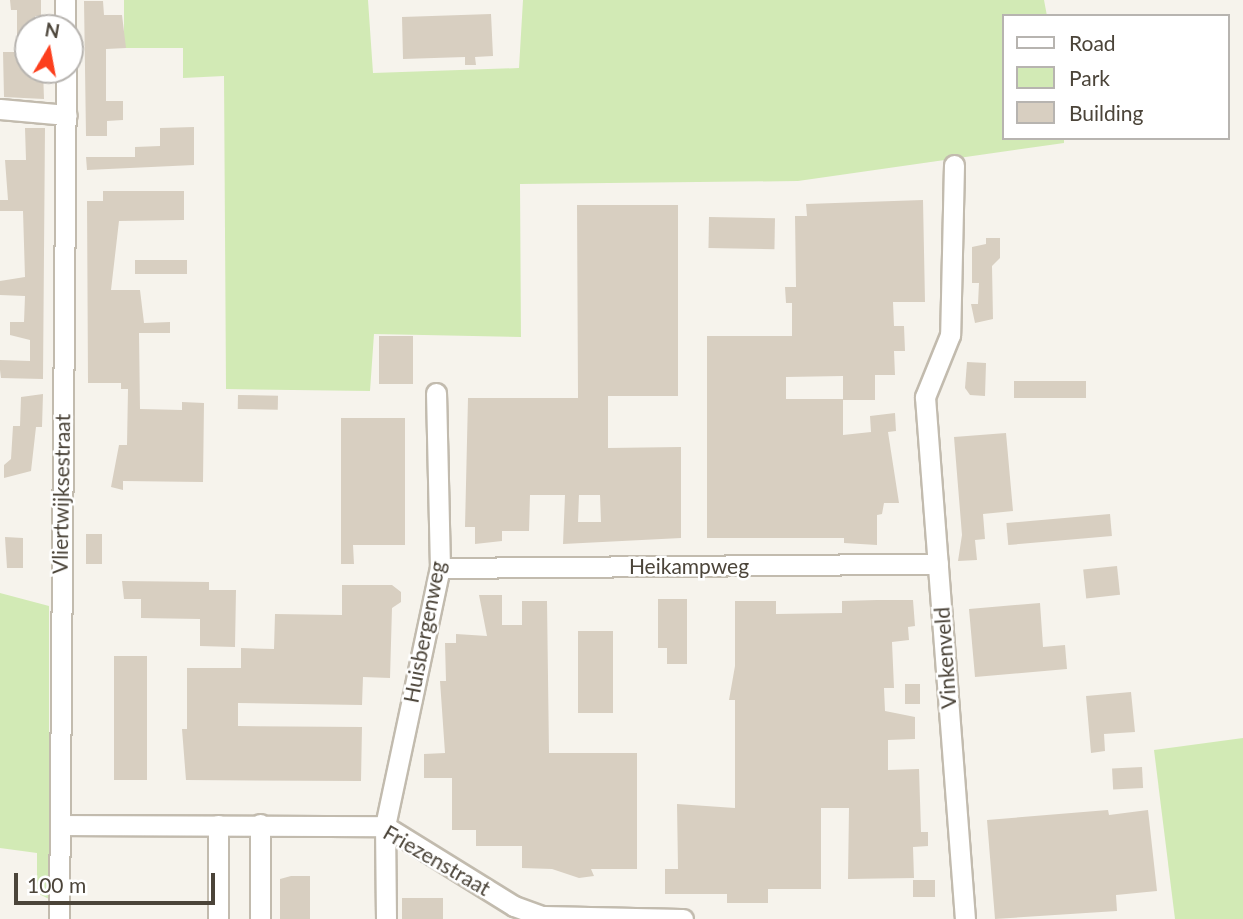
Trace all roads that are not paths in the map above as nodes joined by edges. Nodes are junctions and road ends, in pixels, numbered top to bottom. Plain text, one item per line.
1 (66, 84) edge
2 (0, 109) edge
3 (67, 115) junction
4 (954, 165) dead end
5 (436, 393) dead end
6 (938, 564) junction
7 (440, 568) junction
8 (260, 824) junction
9 (60, 825) junction
10 (218, 825) junction
11 (385, 825) junction
12 (563, 918) edge
13 (59, 919) edge
14 (218, 919) edge
15 (260, 919) edge
16 (386, 919) edge
17 (683, 919) edge
18 (965, 919) edge

1 - 3 street, Vliertwijksestraat
2 - 3 street
3 - 9 street, Vliertwijksestraat
4 - 6 street, Vinkenveld
5 - 7 street, Huisbergenweg
6 - 7 street, Heikampweg
6 - 18 street, Vinkenveld
7 - 11 street, Huisbergenweg
8 - 10 street, Friezenstraat
8 - 11 street, Friezenstraat
8 - 15 street
9 - 10 street, Friezenstraat
9 - 13 street, Vliertwijksestraat
10 - 14 street
11 - 12 street, Friezenstraat
11 - 16 street, Huisbergenweg
12 - 17 street, Friezenstraat

